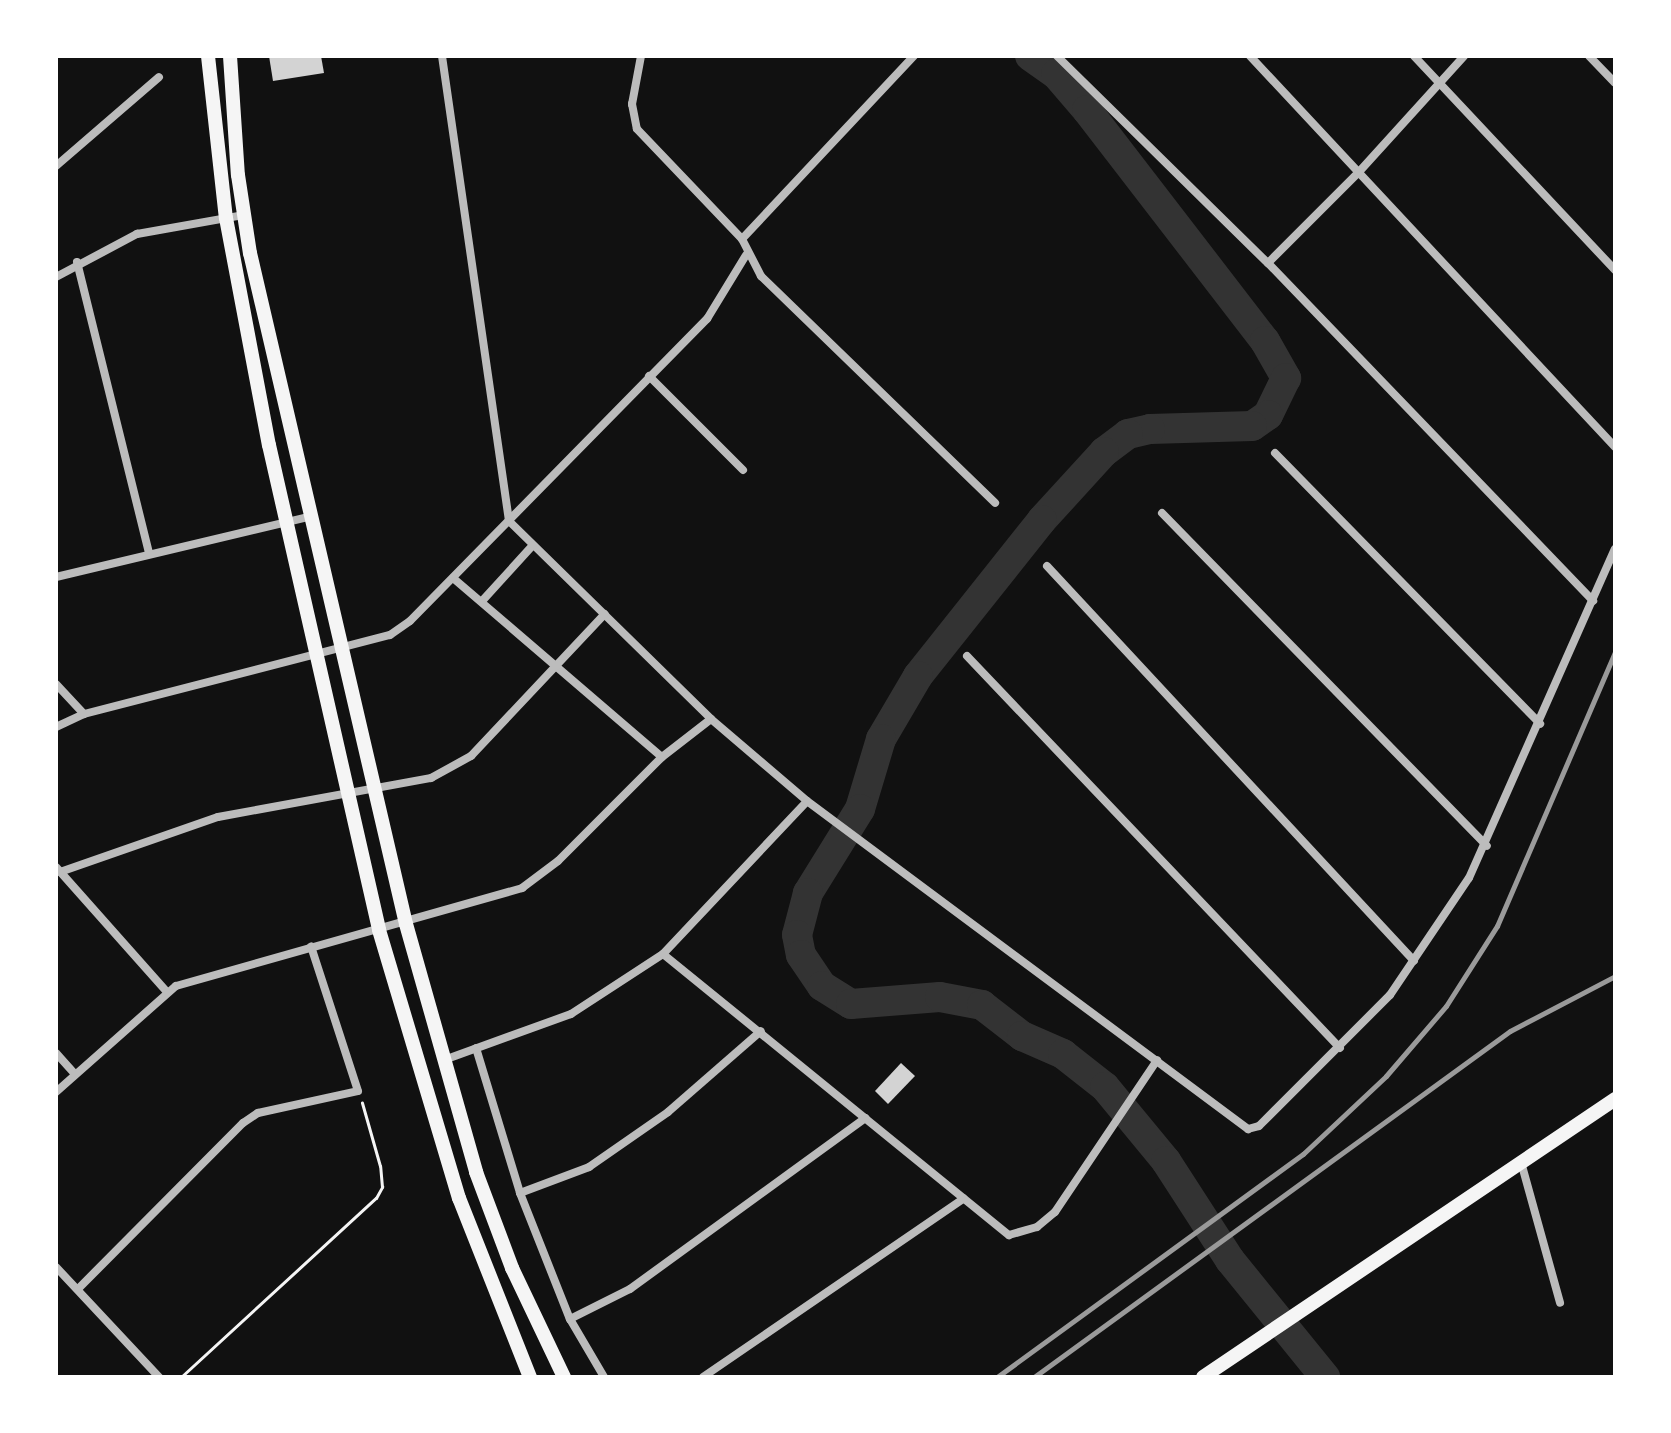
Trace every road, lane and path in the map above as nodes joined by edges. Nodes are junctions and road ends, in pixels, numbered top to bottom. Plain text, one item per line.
1 (208, 56) edge
2 (230, 56) edge
3 (442, 56) edge
4 (641, 56) edge
5 (914, 56) edge
6 (1057, 56) edge
7 (1250, 56) edge
8 (1414, 56) edge
9 (1464, 56) edge
10 (1589, 56) edge
11 (159, 77) dead end
12 (1439, 83) junction
13 (1615, 83) edge
14 (56, 166) edge
15 (1358, 173) junction
16 (244, 215) junction
17 (226, 218) junction
18 (742, 239) junction
19 (746, 255) junction
20 (77, 262) junction
21 (1268, 263) junction
22 (1615, 270) edge
23 (56, 277) edge
24 (649, 376) junction
25 (1615, 447) edge
26 (1275, 453) dead end
27 (743, 470) dead end
28 (995, 503) dead end
29 (1162, 513) dead end
30 (312, 516) junction
31 (509, 521) junction
32 (286, 522) junction
33 (533, 545) junction
34 (1615, 549) edge
35 (149, 553) junction
36 (1047, 566) dead end
37 (56, 577) edge
38 (453, 578) junction
39 (483, 600) junction
40 (1593, 601) junction
41 (605, 614) junction
42 (341, 647) junction
43 (317, 652) junction
44 (967, 656) dead end
45 (559, 666) junction
46 (56, 684) edge
47 (84, 714) junction
48 (711, 719) junction
49 (1540, 724) junction
50 (56, 727) edge
51 (662, 757) junction
52 (374, 789) junction
53 (348, 795) junction
54 (807, 801) junction
55 (1487, 846) junction
56 (58, 869) edge
57 (406, 924) junction
58 (379, 930) junction
59 (311, 946) junction
60 (663, 954) junction
61 (1414, 961) junction
62 (167, 992) junction
63 (761, 1031) junction
64 (476, 1048) junction
65 (1340, 1048) junction
66 (56, 1053) edge
67 (1157, 1060) junction
68 (443, 1061) junction
69 (75, 1074) junction
70 (358, 1091) junction
71 (56, 1092) edge
72 (1615, 1099) edge
73 (865, 1118) junction
74 (1521, 1162) junction
75 (520, 1193) junction
76 (964, 1198) junction
77 (56, 1267) edge
78 (78, 1289) junction
79 (1560, 1303) dead end
80 (570, 1319) junction
81 (159, 1377) edge
82 (181, 1377) edge
83 (530, 1377) edge
84 (564, 1377) edge
85 (604, 1377) edge
86 (703, 1377) edge
87 (1203, 1377) edge

1 - 17 main road
2 - 16 main road
3 - 31 street
4 - 18 street
5 - 18 street
6 - 21 street
7 - 15 street
8 - 12 street
9 - 12 street
10 - 13 street
11 - 14 street
12 - 15 street
12 - 22 street
15 - 21 street
15 - 25 street
16 - 17 street
16 - 30 main road
17 - 20 street
17 - 32 main road
18 - 19 street
19 - 24 street
19 - 28 street
20 - 23 street
20 - 35 street
21 - 40 street
24 - 27 street
24 - 31 street
26 - 49 street
29 - 55 street
30 - 32 street
30 - 42 main road
31 - 33 street
31 - 38 street
32 - 35 street
32 - 43 main road
33 - 39 street
33 - 41 street
34 - 40 street
35 - 37 street
36 - 61 street
38 - 39 street
38 - 42 street
39 - 45 street
40 - 49 street
41 - 45 street
41 - 48 street
42 - 43 street
42 - 52 main road
43 - 47 street
43 - 53 main road
44 - 65 street
45 - 51 street
45 - 52 street
46 - 47 street
47 - 50 street
48 - 51 street
48 - 54 street
49 - 55 street
51 - 57 street
52 - 53 street
52 - 57 main road
53 - 56 street
53 - 58 main road
54 - 60 street
54 - 67 street
55 - 61 street
56 - 62 street
57 - 58 street
57 - 68 main road
58 - 59 street
58 - 83 main road
59 - 62 street
59 - 70 street
60 - 63 street
60 - 64 street
61 - 65 street
62 - 69 street
63 - 73 street
63 - 75 street
64 - 68 street
64 - 75 street
65 - 67 street
66 - 69 street
67 - 76 street
68 - 84 main road
69 - 71 street
70 - 78 street
70 - 82 path
72 - 74 main road
73 - 76 street
73 - 80 street
74 - 79 street
74 - 87 main road
75 - 80 street
76 - 86 street
77 - 78 street
78 - 81 street
80 - 85 street

